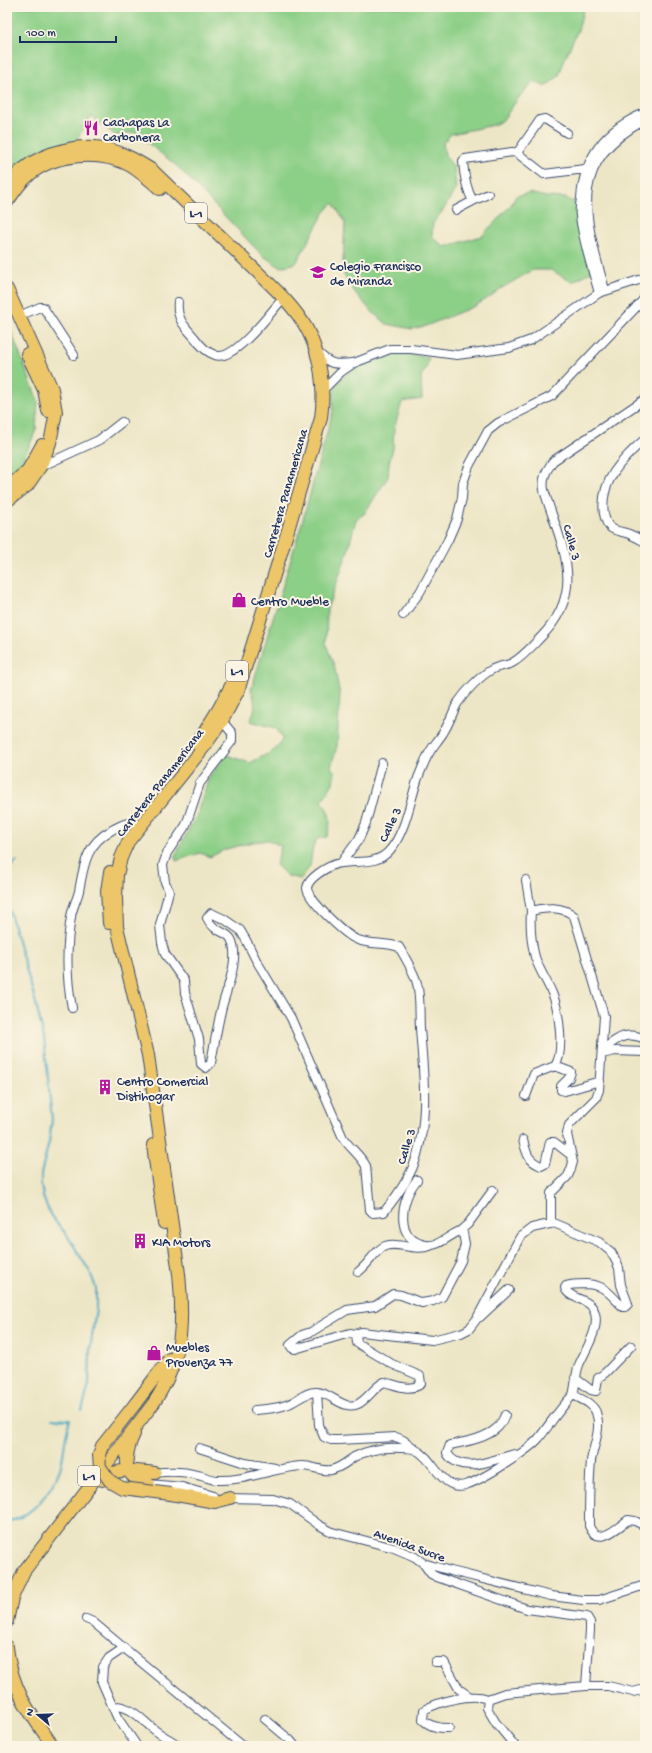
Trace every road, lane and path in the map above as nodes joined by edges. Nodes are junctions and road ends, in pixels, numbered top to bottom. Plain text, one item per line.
1 (645, 113) edge
2 (645, 120) edge
3 (567, 133) dead end
4 (609, 140) junction
5 (517, 153) junction
6 (585, 169) junction
7 (7, 188) edge
8 (488, 194) dead end
9 (472, 201) junction
10 (7, 202) edge
11 (456, 210) dead end
12 (645, 279) edge
13 (7, 289) edge
14 (602, 292) junction
15 (645, 295) edge
16 (178, 302) dead end
17 (279, 303) junction
18 (7, 309) edge
19 (19, 316) junction
20 (315, 350) junction
21 (74, 355) dead end
22 (354, 363) junction
23 (322, 391) junction
24 (645, 399) edge
25 (122, 422) dead end
26 (645, 439) edge
27 (40, 467) junction
28 (7, 488) edge
29 (7, 501) edge
30 (645, 542) edge
31 (403, 615) dead end
32 (222, 721) junction
33 (382, 763) dead end
34 (134, 823) junction
35 (341, 863) junction
36 (526, 880) dead end
37 (531, 911) junction
38 (72, 1008) dead end
39 (645, 1039) edge
40 (645, 1052) edge
41 (602, 1054) junction
42 (555, 1066) junction
43 (600, 1081) junction
44 (526, 1096) dead end
45 (523, 1140) dead end
46 (571, 1155) junction
47 (417, 1180) dead end
48 (493, 1190) dead end
49 (551, 1224) junction
50 (460, 1231) junction
51 (432, 1244) junction
52 (358, 1272) dead end
53 (509, 1290) dead end
54 (476, 1320) junction
55 (356, 1334) junction
56 (630, 1346) dead end
57 (169, 1359) junction
58 (575, 1378) junction
59 (317, 1392) junction
60 (573, 1395) junction
61 (255, 1410) dead end
62 (144, 1415) junction
63 (505, 1415) dead end
64 (199, 1448) dead end
65 (416, 1450) junction
66 (523, 1452) junction
67 (128, 1464) junction
68 (282, 1469) junction
69 (155, 1473) joint
70 (102, 1480) junction
71 (149, 1484) junction
72 (88, 1488) junction
73 (230, 1498) junction
74 (645, 1526) edge
75 (422, 1563) junction
76 (645, 1585) edge
77 (7, 1591) edge
78 (86, 1619) dead end
79 (7, 1621) edge
80 (7, 1647) edge
81 (124, 1648) junction
82 (436, 1662) dead end
83 (7, 1680) edge
84 (586, 1686) junction
85 (645, 1689) edge
86 (470, 1696) junction
87 (488, 1699) junction
88 (113, 1706) junction
89 (265, 1719) dead end
90 (449, 1728) dead end
91 (44, 1746) edge
92 (53, 1746) edge
93 (137, 1746) edge
94 (180, 1746) edge
95 (243, 1746) edge
96 (295, 1746) edge
97 (515, 1746) edge

1 - 4 street
2 - 4 street
3 - 5 street
4 - 6 street
4 - 14 street
5 - 6 street
5 - 9 street
6 - 14 street
7 - 20 main road, Carretera Panamericana / L-1
8 - 9 street
9 - 11 street
10 - 17 main road, Carretera Panamericana / L-1
12 - 14 street
13 - 19 main road
14 - 22 street
15 - 31 street
16 - 17 street
17 - 34 main road, Carretera Panamericana / L-1
18 - 28 main road
19 - 21 street
19 - 27 main road
20 - 22 street
20 - 23 main road, Carretera Panamericana / L-1
22 - 23 street
23 - 32 main road, Carretera Panamericana / L-1
24 - 35 street, Calle 3
25 - 27 street
26 - 30 street
27 - 29 main road
32 - 35 street, Calle 3
32 - 62 main road, Carretera Panamericana / L-1
33 - 35 street
34 - 38 street
34 - 57 main road, Carretera Panamericana / L-1
36 - 37 street
37 - 41 street
37 - 42 street
39 - 41 street
40 - 41 street
41 - 43 street
42 - 43 street
42 - 44 street
43 - 46 street
45 - 46 street
46 - 49 street
47 - 51 street
48 - 50 street
49 - 54 street
49 - 58 street
50 - 51 street
50 - 55 street
51 - 52 street
53 - 54 street
54 - 55 street
55 - 59 street
56 - 58 street
57 - 73 main road, bridge
57 - 77 main road, Carretera Panamericana / L-1
58 - 60 street
59 - 61 street
59 - 65 street
60 - 66 street
60 - 74 street
62 - 67 main road, L-1
62 - 72 main road, Carretera Panamericana / L-1
63 - 66 street
64 - 68 street
65 - 66 street
65 - 68 street
67 - 69 main road
67 - 70 main road
67 - 71 main road
68 - 69 street
70 - 71 main road
70 - 72 main road
71 - 73 street, Avenida Sucre
72 - 79 main road, Carretera Panamericana / L-1
73 - 75 street, Avenida Sucre
75 - 76 street, Avenida Sucre
75 - 84 street
78 - 81 street
80 - 92 main road
81 - 88 street
81 - 95 street
82 - 86 street
83 - 91 main road
84 - 85 street
84 - 87 street
86 - 87 street
86 - 90 street
87 - 97 street
88 - 93 street
88 - 94 street
89 - 96 street

